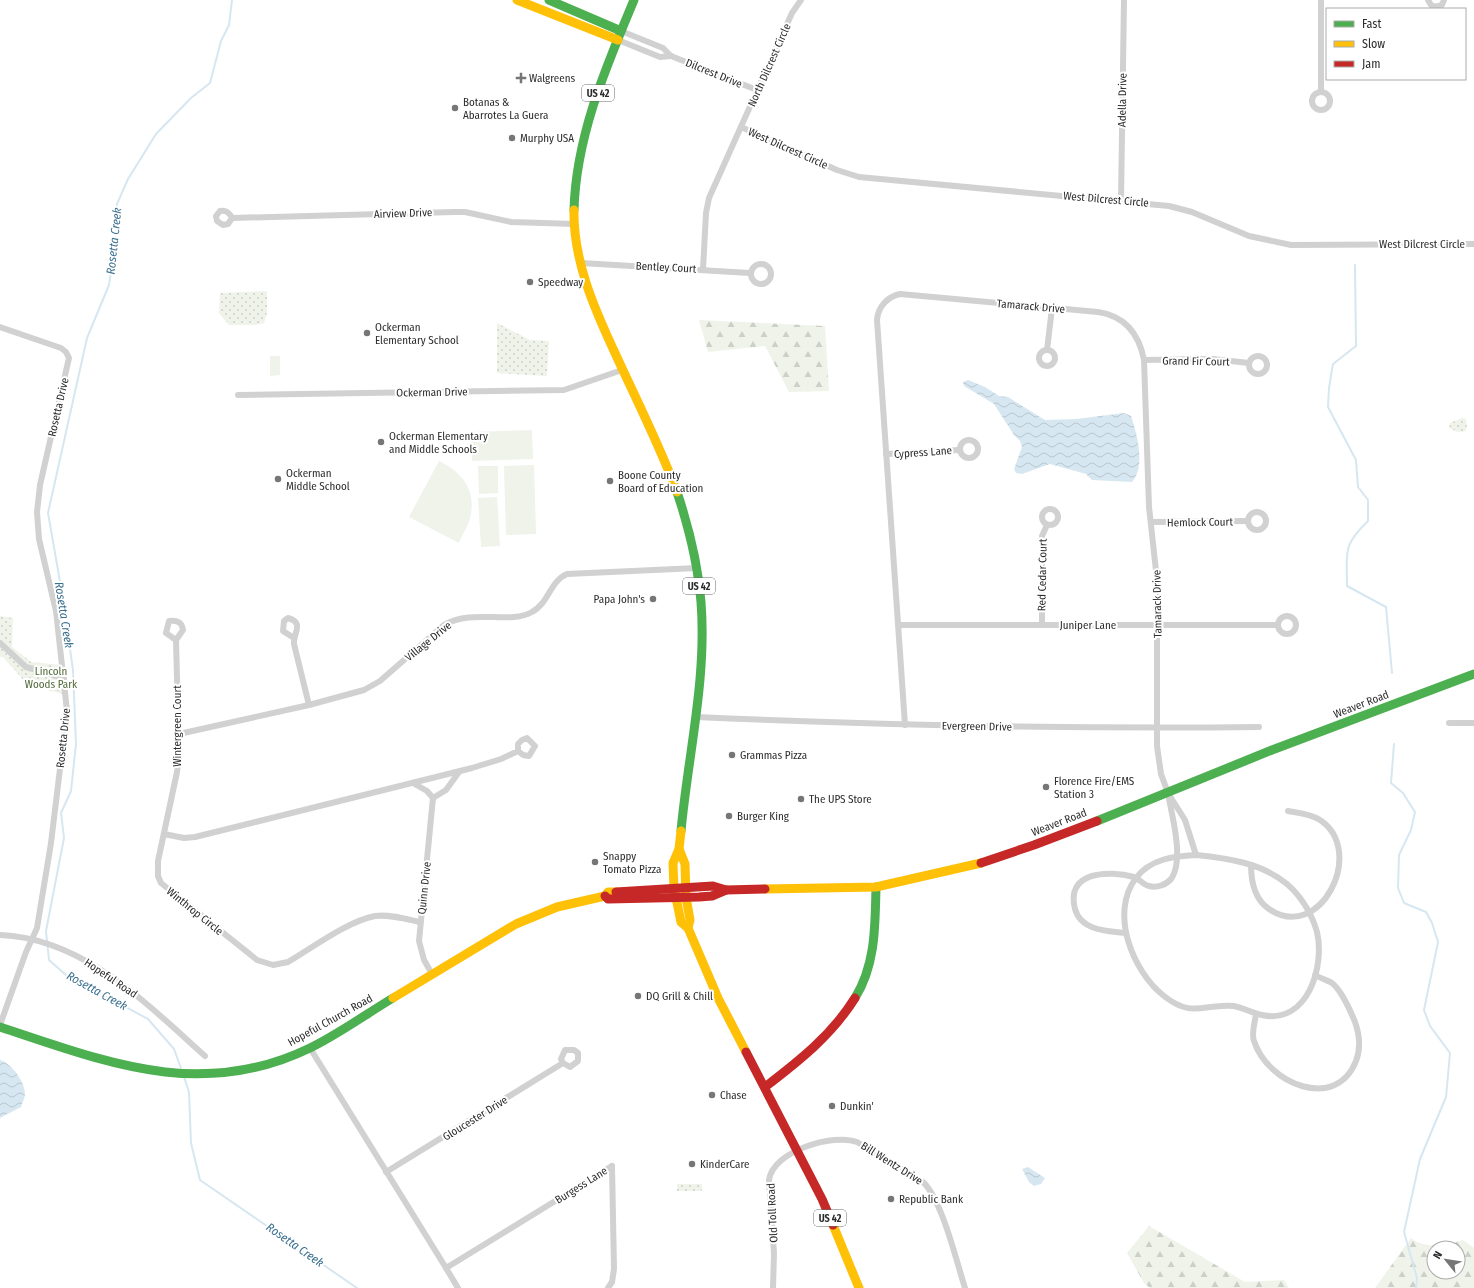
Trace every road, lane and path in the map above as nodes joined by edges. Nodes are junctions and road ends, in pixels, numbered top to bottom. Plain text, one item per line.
1 (517, 0) edge
2 (549, 0) edge
3 (634, 0) edge
4 (801, 0) edge
5 (1124, 0) edge
6 (1321, 0) edge
7 (1428, 0) edge
8 (1444, 0) edge
9 (621, 31) junction
10 (618, 40) junction
11 (671, 56) junction
12 (757, 90) junction
13 (1321, 92) dead end
14 (742, 127) junction
15 (1121, 201) junction
16 (232, 218) dead end
17 (574, 224) junction
18 (1474, 244) edge
19 (581, 263) junction
20 (703, 269) junction
21 (750, 273) dead end
22 (1052, 308) junction
23 (0, 327) edge
24 (1047, 350) dead end
25 (1144, 360) junction
26 (1249, 363) dead end
27 (622, 370) junction
28 (238, 395) dead end
29 (959, 450) dead end
30 (886, 454) junction
31 (1248, 521) dead end
32 (1151, 522) junction
33 (1047, 525) dead end
34 (697, 568) junction
35 (898, 625) junction
36 (1042, 625) junction
37 (1278, 625) dead end
38 (1157, 626) junction
39 (294, 638) dead end
40 (176, 640) dead end
41 (0, 643) edge
42 (1474, 674) edge
43 (64, 678) junction
44 (309, 705) junction
45 (696, 717) junction
46 (1450, 723) dead end
47 (1474, 723) edge
48 (905, 725) junction
49 (1259, 727) dead end
50 (1157, 728) junction
51 (179, 734) junction
52 (518, 751) dead end
53 (459, 772) junction
54 (413, 783) junction
55 (1168, 793) junction
56 (433, 798) junction
57 (1288, 811) dead end
58 (164, 834) junction
59 (679, 849) junction
60 (1196, 855) junction
61 (1176, 856) junction
62 (1251, 865) junction
63 (1136, 877) junction
64 (876, 887) junction
65 (675, 892) junction
66 (686, 892) junction
67 (1310, 913) junction
68 (420, 922) junction
69 (688, 928) junction
70 (1126, 933) junction
71 (0, 935) edge
72 (32, 939) junction
73 (432, 974) junction
74 (1315, 975) junction
75 (1256, 1014) junction
76 (0, 1026) edge
77 (310, 1048) junction
78 (204, 1056) dead end
79 (562, 1063) dead end
80 (765, 1087) junction
81 (797, 1151) junction
82 (386, 1172) junction
83 (446, 1268) junction
84 (458, 1288) edge
85 (608, 1288) edge
86 (773, 1288) edge
87 (859, 1288) edge
88 (965, 1288) edge

1 - 10 main road
2 - 9 main road
3 - 9 main road, US 42
4 - 12 street, North Dilcrest Circle
5 - 15 street, Adella Drive
6 - 13 street
7 - 8 street
9 - 10 main road, US 42
9 - 11 street, Dilcrest Drive
10 - 11 street, Dilcrest Drive
10 - 17 main road, US 42
11 - 12 street, Dilcrest Drive
12 - 14 street, North Dilcrest Circle
14 - 15 street, West Dilcrest Circle
14 - 20 street, North Dilcrest Circle
15 - 18 street, West Dilcrest Circle
16 - 17 street, Airview Drive
17 - 19 main road, US 42
19 - 20 street, Bentley Court
19 - 27 main road, US 42
20 - 21 street, Bentley Court
22 - 24 street
22 - 25 street, Tamarack Drive
22 - 30 street, Tamarack Drive
23 - 43 street, Rosetta Drive
25 - 26 street, Grand Fir Court
25 - 32 street, Tamarack Drive
27 - 28 street, Ockerman Drive
27 - 34 main road, US 42
29 - 30 street, Cypress Lane
30 - 35 street, Tamarack Drive
31 - 32 street, Hemlock Court
32 - 38 street, Tamarack Drive
33 - 36 street, Red Cedar Court
34 - 44 street, Village Drive
34 - 45 main road, US 42
35 - 36 street, Juniper Lane
35 - 48 street, Tamarack Drive
36 - 38 street, Juniper Lane
37 - 38 street, Juniper Lane
38 - 50 street, Tamarack Drive
39 - 44 street
40 - 51 street, Wintergreen Court
41 - 43 street
42 - 55 main road, Weaver Road
43 - 72 street, Rosetta Drive
44 - 51 street, Village Drive
45 - 48 street, Evergreen Drive
45 - 59 main road, US 42
46 - 47 street
48 - 50 street, Evergreen Drive
49 - 50 street, Evergreen Drive
50 - 55 street, Tamarack Drive
51 - 58 street, Wintergreen Court
52 - 53 street
53 - 54 street
53 - 56 street
54 - 56 street
54 - 58 street
55 - 60 street
55 - 61 street
55 - 64 main road, Weaver Road
56 - 68 street, Quinn Drive
57 - 67 street
58 - 68 street, Winthrop Circle
59 - 65 main road, US 42
59 - 66 main road, US 42
60 - 61 street
60 - 62 street
61 - 63 street
61 - 63 street
62 - 67 street
62 - 67 street
63 - 70 street
63 - 70 street
64 - 66 main road, Weaver Road
64 - 80 main road
65 - 66 main road, Weaver Road
65 - 69 main road, US 42
65 - 73 main road, Hopeful Church Road
66 - 69 main road, US 42
67 - 74 street
68 - 73 street, Quinn Drive
69 - 80 main road, US 42
70 - 75 street
71 - 72 street, Hopeful Road
72 - 76 street, Rosetta Drive
72 - 78 street, Hopeful Road
73 - 77 main road, Hopeful Church Road
74 - 75 street
74 - 75 street
76 - 77 main road, Hopeful Church Road
77 - 82 street
79 - 82 street, Gloucester Drive
80 - 81 main road, US 42
81 - 86 street, Old Toll Road
81 - 87 main road, US 42
81 - 88 street, Bill Wentz Drive
82 - 83 street
83 - 84 street
83 - 85 street, Burgess Lane

